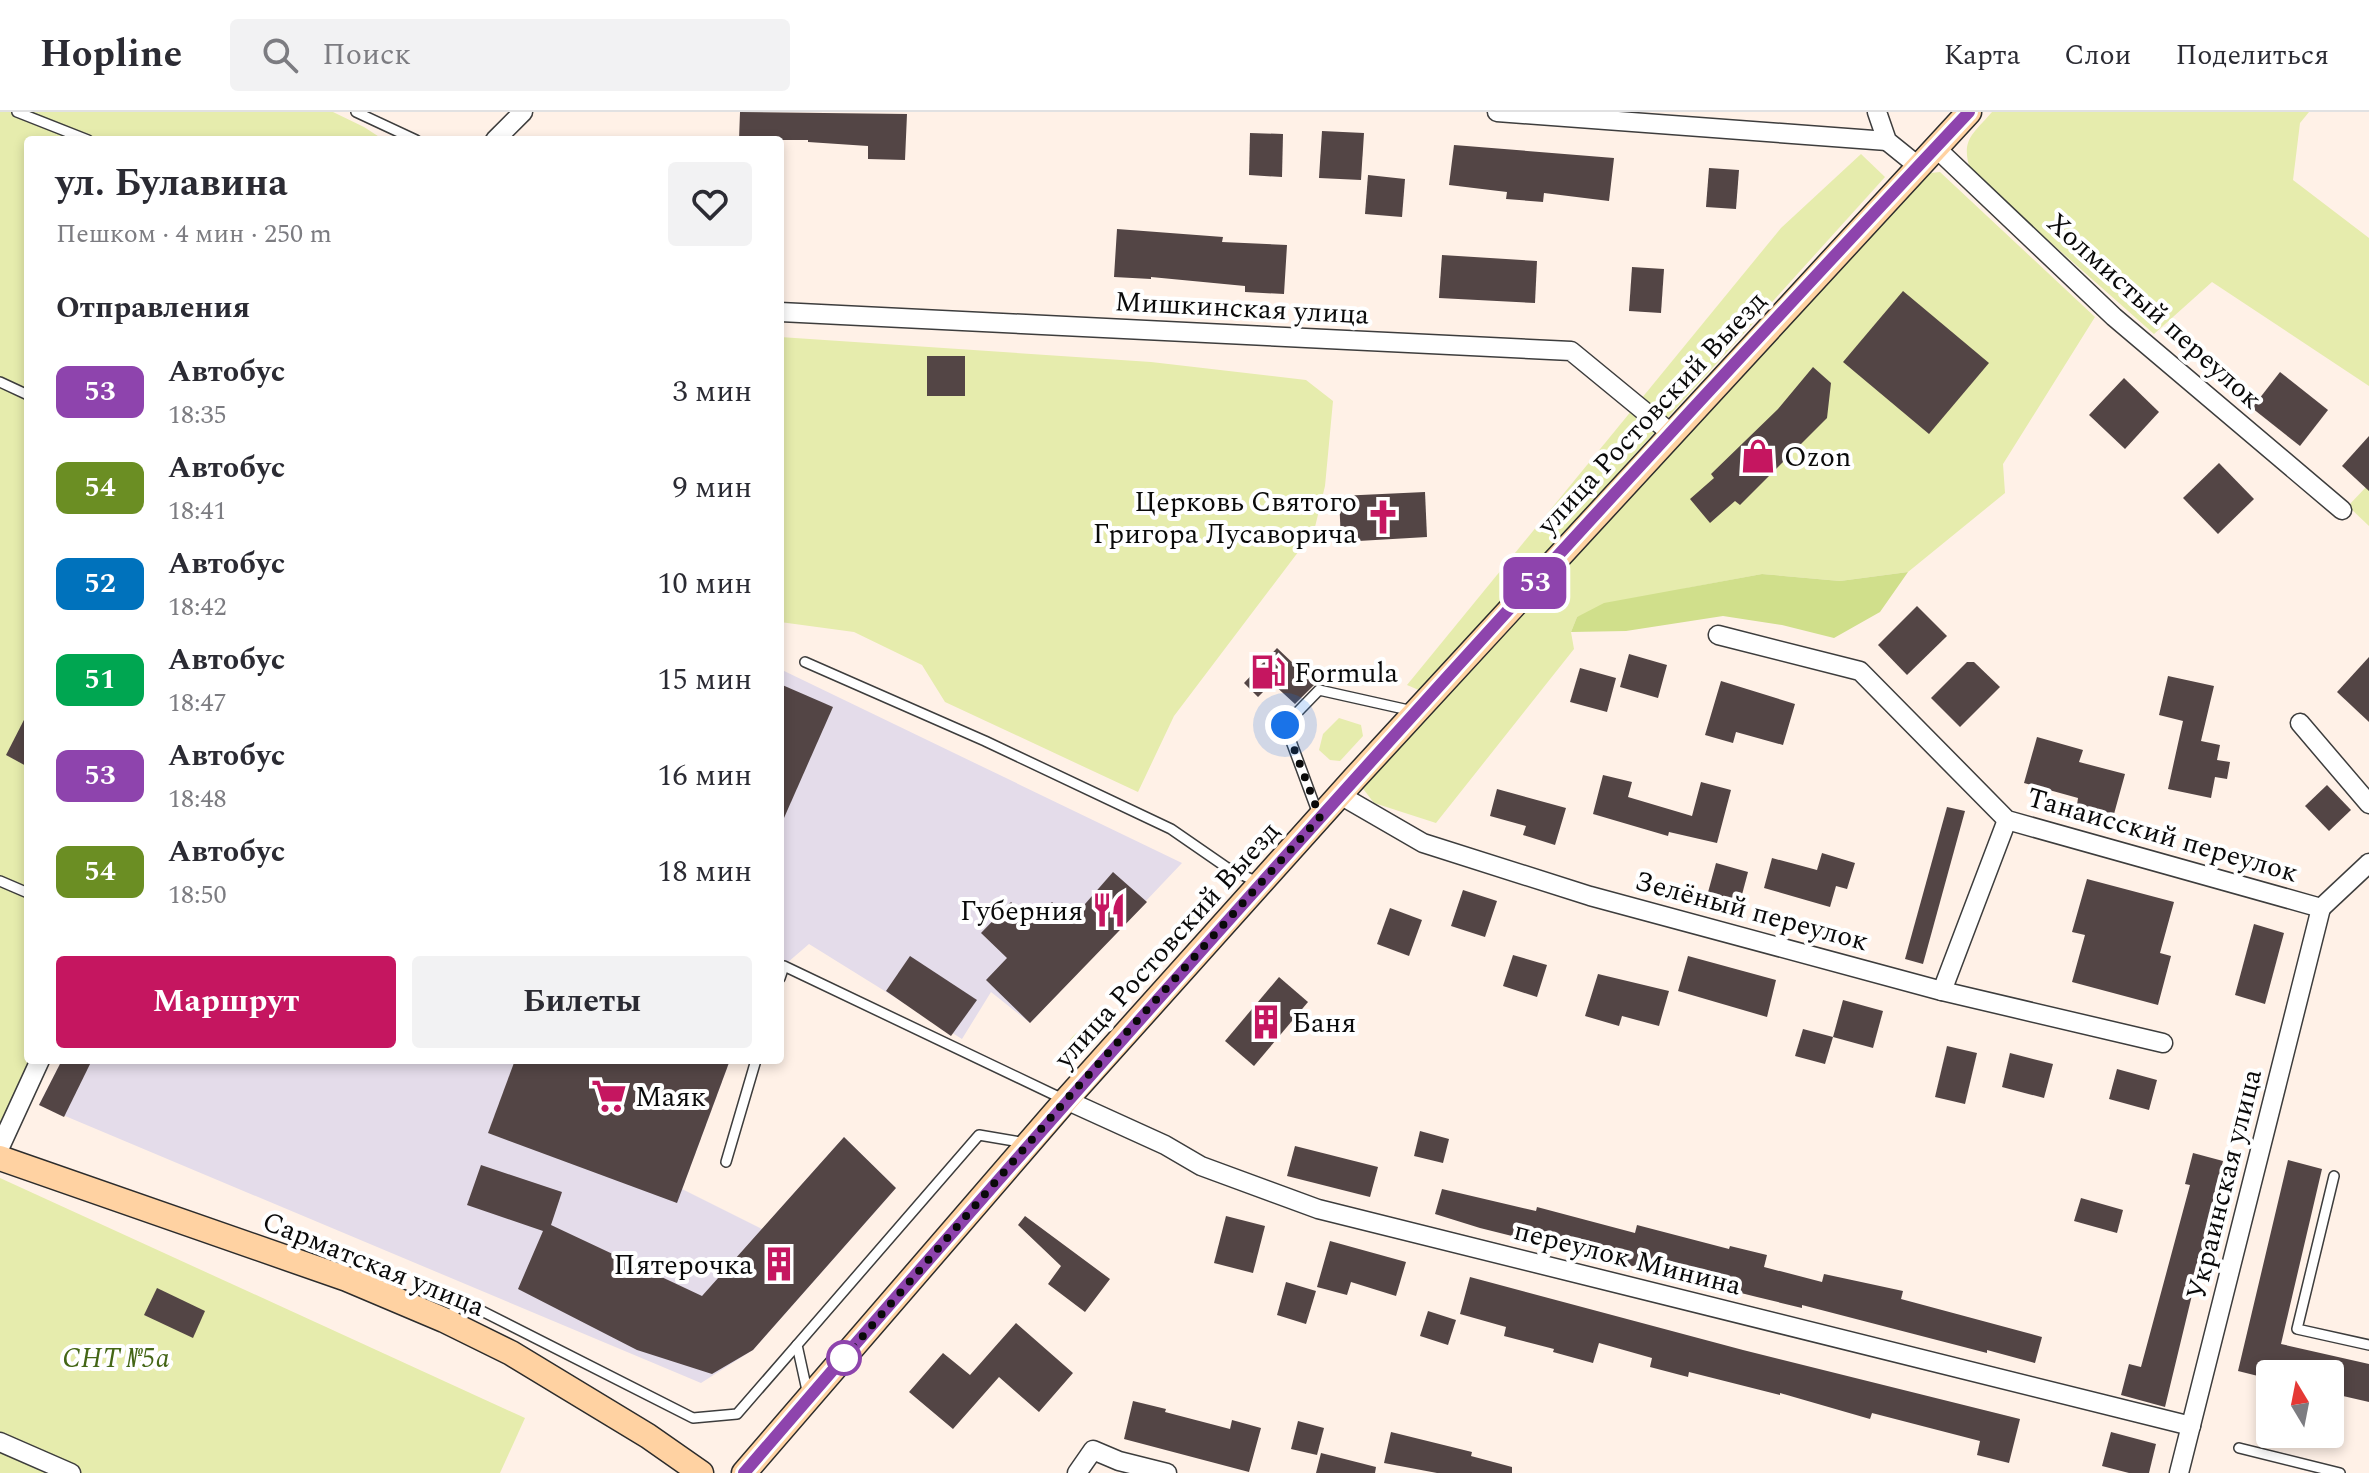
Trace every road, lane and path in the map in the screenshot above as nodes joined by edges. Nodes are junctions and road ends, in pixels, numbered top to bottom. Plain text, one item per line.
1 (17, 112) edge
2 (356, 112) edge
3 (523, 112) edge
4 (1497, 112) edge
5 (1877, 112) edge
6 (1969, 112) edge
7 (78, 136) edge
8 (407, 136) edge
9 (499, 136) edge
10 (1887, 141) junction
11 (1936, 148) junction
12 (1918, 166) junction
13 (784, 312) edge
14 (0, 382) edge
15 (24, 393) edge
16 (1672, 434) junction
17 (2342, 510) dead end
18 (1718, 635) dead end
19 (805, 662) dead end
20 (1417, 712) junction
21 (2300, 723) dead end
22 (1340, 795) junction
23 (2369, 804) edge
24 (1320, 817) junction
25 (2007, 820) junction
26 (2369, 863) edge
27 (0, 881) edge
28 (1261, 884) junction
29 (24, 891) edge
30 (2321, 908) junction
31 (784, 966) edge
32 (1942, 991) junction
33 (2163, 1043) dead end
34 (38, 1064) edge
35 (755, 1064) edge
36 (1066, 1100) junction
37 (1028, 1144) junction
38 (0, 1147) edge
39 (0, 1158) edge
40 (726, 1162) dead end
41 (2334, 1176) dead end
42 (444, 1320) junction
43 (797, 1345) junction
44 (2369, 1345) edge
45 (809, 1398) junction
46 (2191, 1426) junction
47 (0, 1442) edge
48 (2239, 1448) dead end
49 (71, 1473) edge
50 (701, 1473) edge
51 (744, 1473) edge
52 (1077, 1473) edge
53 (1167, 1473) edge
54 (2179, 1473) edge
55 (2340, 1473) edge

1 - 7 lane
2 - 8 lane
3 - 9 street
4 - 10 street
5 - 10 street
6 - 11 main road, улица Ростовский Выезд
10 - 12 street
11 - 12 main road, улица Ростовский Выезд
11 - 17 street, Холмистый переулок
12 - 16 main road, улица Ростовский Выезд
13 - 16 street, Мишкинская улица
14 - 15 lane
16 - 20 main road, улица Ростовский Выезд
18 - 25 street, Танаисский переулок
19 - 28 lane
20 - 22 main road, улица Ростовский Выезд
20 - 24 lane
21 - 23 street
22 - 24 main road, улица Ростовский Выезд
22 - 32 street, Зелёный переулок
24 - 28 main road, улица Ростовский Выезд
25 - 30 street, Танаисский переулок
25 - 32 street
26 - 30 street
27 - 29 lane
28 - 36 main road, улица Ростовский Выезд
30 - 46 street, Украинская улица
31 - 36 lane
32 - 33 street, Зелёный переулок
34 - 38 street
35 - 40 lane
36 - 37 main road, улица Ростовский Выезд
36 - 46 street, переулок Минина
37 - 43 lane
37 - 45 main road, улица Ростовский Выезд
39 - 42 main road, Сарматская улица
41 - 44 lane
42 - 43 lane
42 - 50 main road, Сарматская улица
43 - 45 lane
45 - 51 main road, улица Ростовский Выезд
46 - 54 street, Украинская улица
47 - 49 street
48 - 55 lane
52 - 53 street

